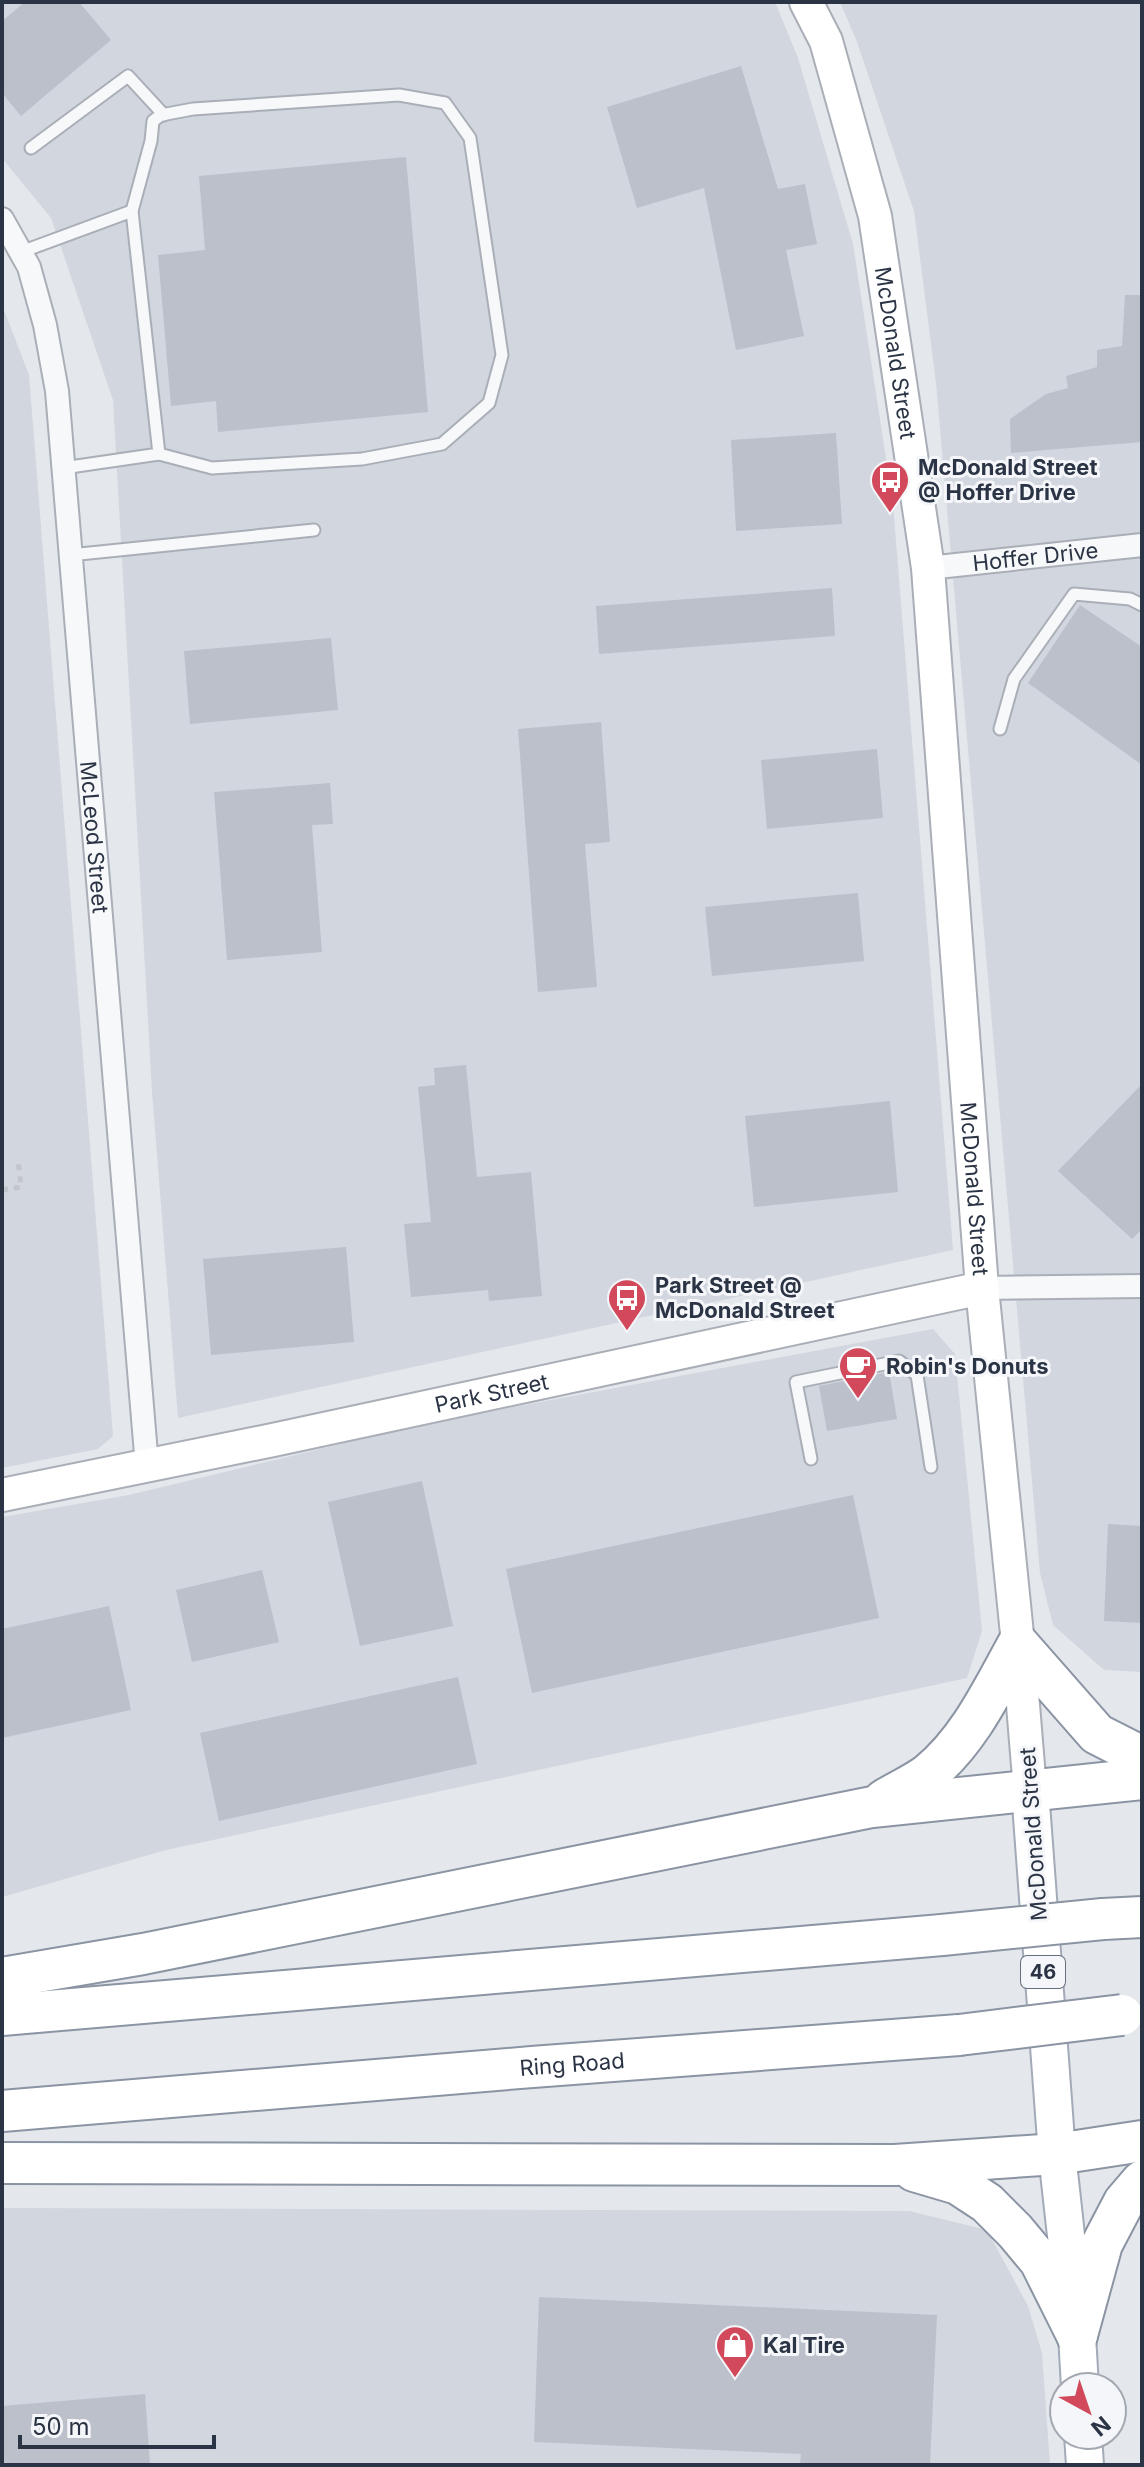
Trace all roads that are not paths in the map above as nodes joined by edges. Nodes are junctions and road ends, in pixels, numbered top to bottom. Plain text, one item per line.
1 (806, 2) edge
2 (164, 115) junction
3 (31, 148) dead end
4 (132, 211) junction
5 (2, 219) edge
6 (21, 252) junction
7 (159, 454) junction
8 (63, 468) junction
9 (314, 530) dead end
10 (1142, 545) edge
11 (70, 555) junction
12 (928, 568) junction
13 (1142, 605) edge
14 (1000, 729) dead end
15 (1142, 1286) edge
16 (982, 1288) junction
17 (811, 1459) dead end
18 (147, 1466) junction
19 (931, 1467) dead end
20 (2, 1495) edge
21 (1018, 1644) junction
22 (1142, 1757) edge
23 (1142, 1779) edge
24 (1030, 1790) junction
25 (872, 1807) junction
26 (1123, 1918) edge
27 (2, 1978) edge
28 (1132, 2014) edge
29 (2, 2015) edge
30 (2, 2111) edge
31 (1142, 2141) edge
32 (1057, 2154) junction
33 (2, 2163) edge
34 (895, 2165) junction
35 (1142, 2181) edge
36 (1077, 2335) junction
37 (1079, 2371) edge

1 - 12 main road, McDonald Street
2 - 3 lane
2 - 4 lane
2 - 7 lane
4 - 6 lane
4 - 7 lane
5 - 6 street, McLeod Street
6 - 8 street, McLeod Street
7 - 8 lane
8 - 11 street, McLeod Street
9 - 11 lane
10 - 12 street, Hoffer Drive
11 - 18 street, McLeod Street
12 - 16 main road, McDonald Street
13 - 14 lane
15 - 16 street
16 - 18 main road, Park Street
16 - 21 main road, McDonald Street
17 - 19 lane
18 - 20 main road, Park Street
21 - 22 highway
21 - 24 main road, McDonald Street
21 - 25 highway
23 - 24 highway
24 - 25 highway
24 - 32 main road, McDonald Street / 46
25 - 27 highway
26 - 29 highway, bridge
28 - 30 highway, Ring Road, bridge
31 - 32 highway
32 - 34 highway
32 - 36 main road, McDonald Street / 46
33 - 34 highway
34 - 36 highway
35 - 36 highway
36 - 37 main road, McDonald Street / 46

